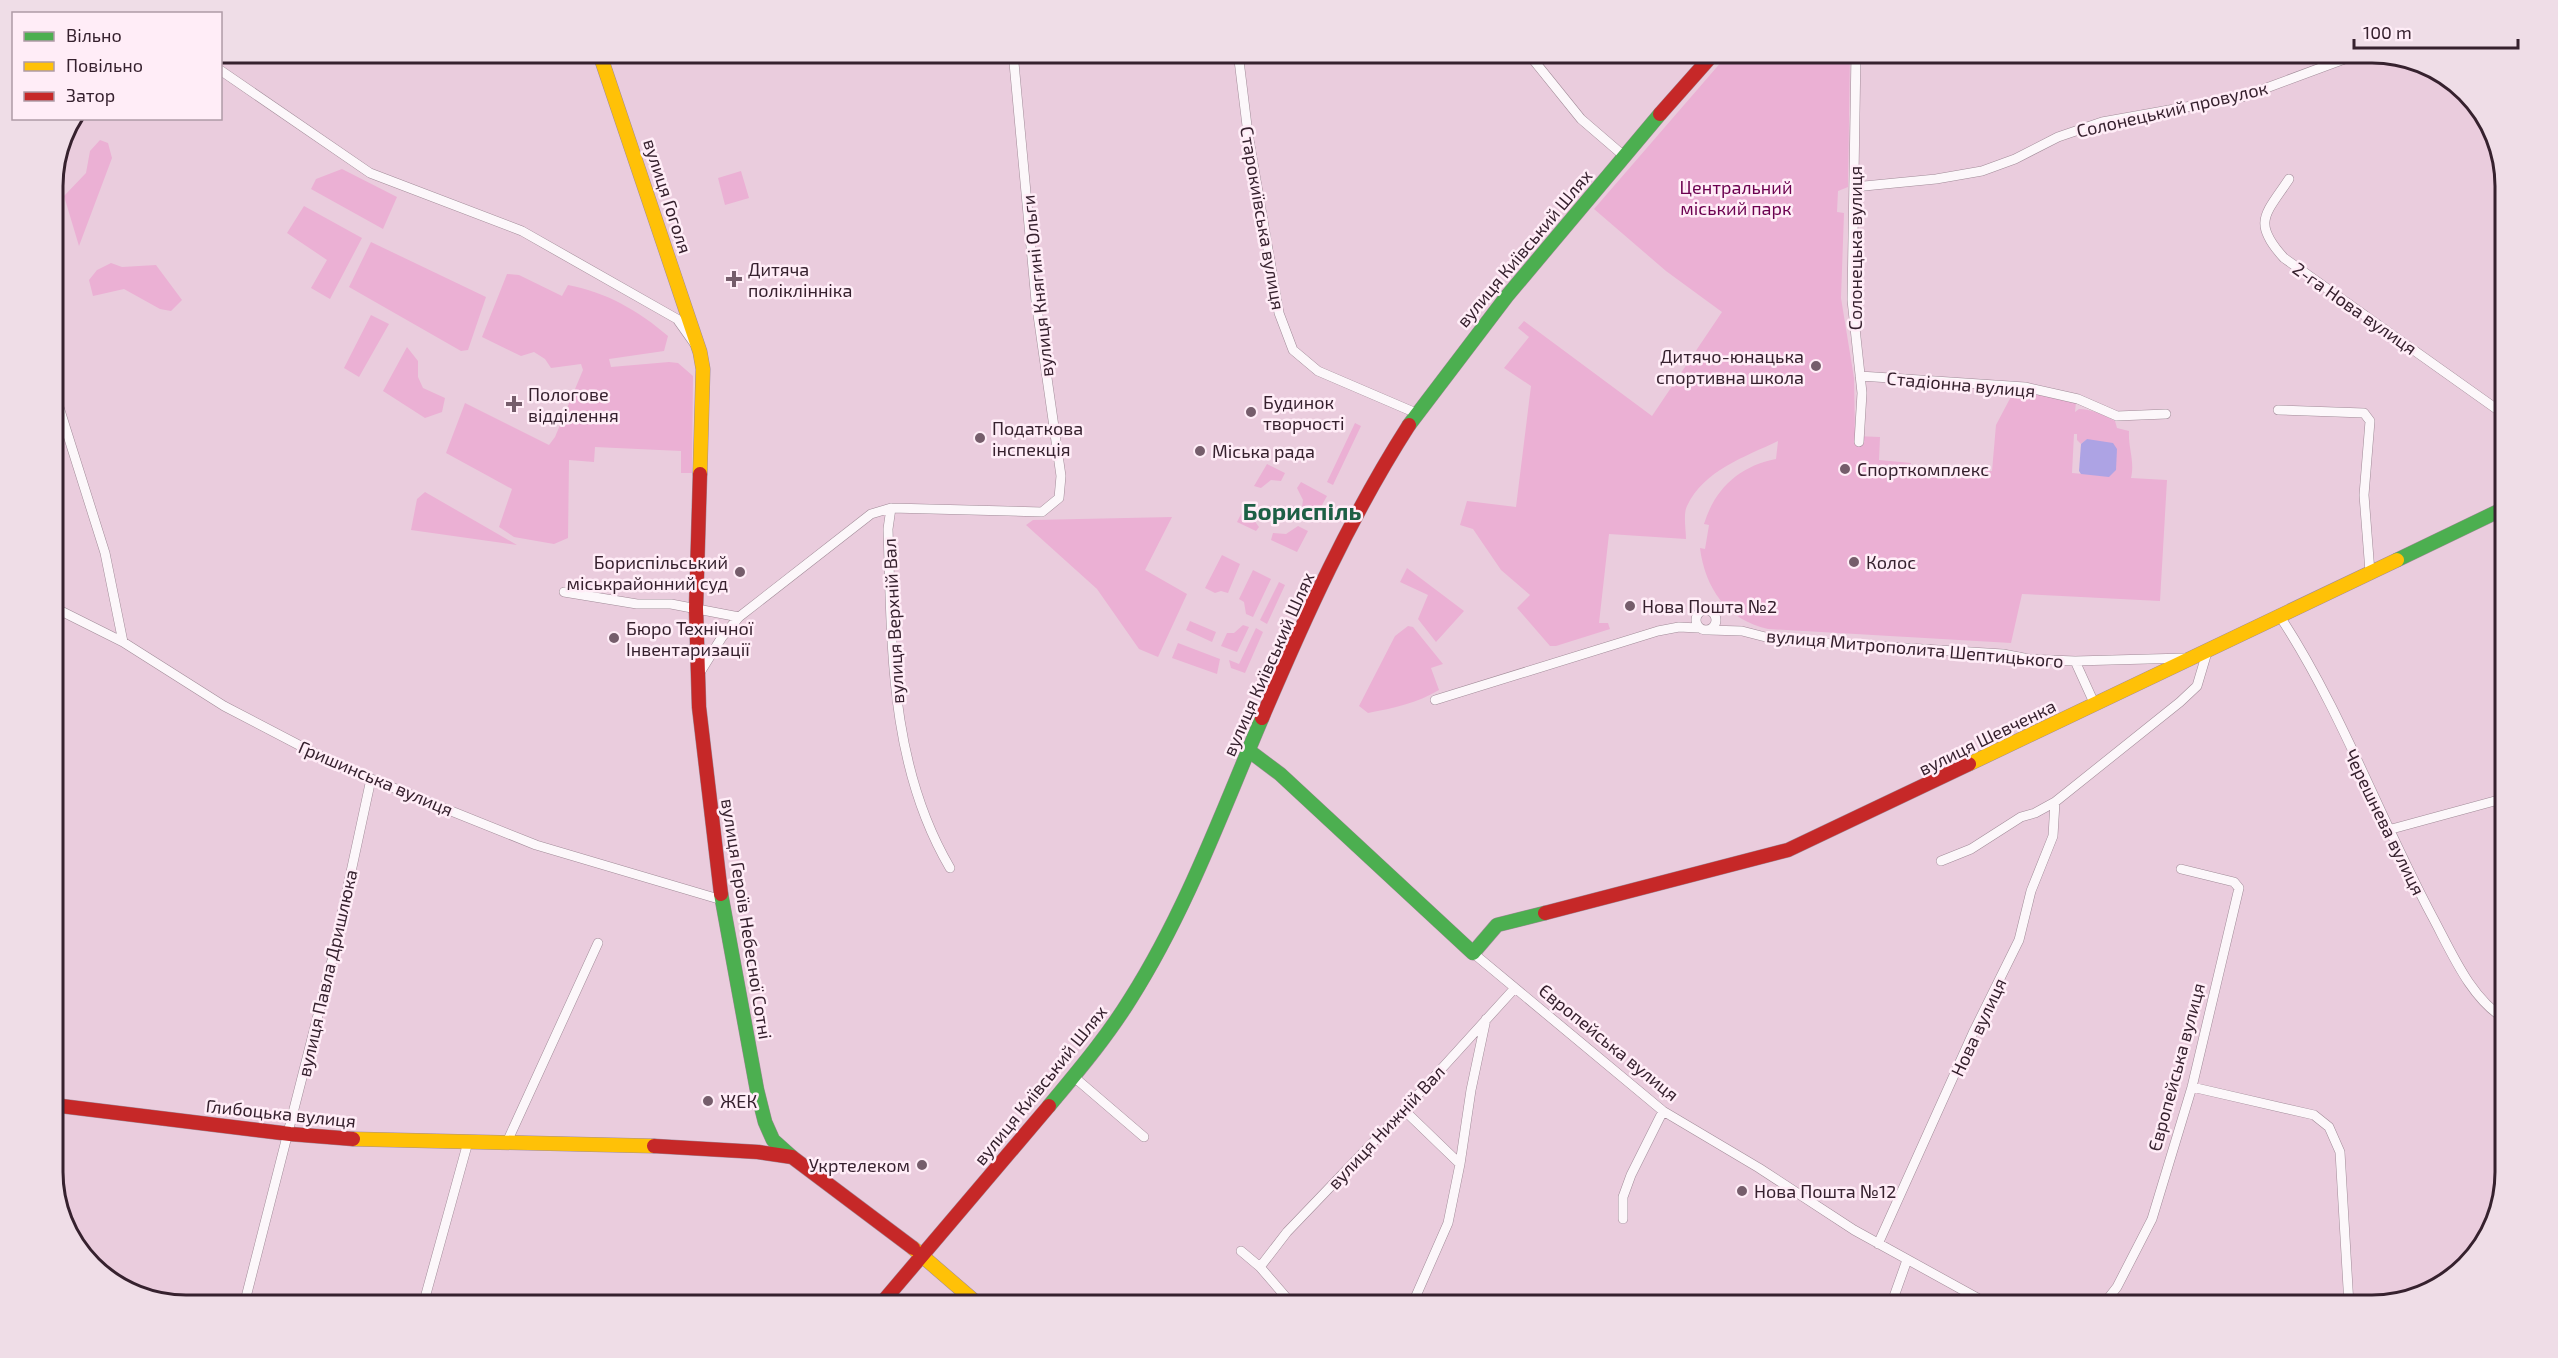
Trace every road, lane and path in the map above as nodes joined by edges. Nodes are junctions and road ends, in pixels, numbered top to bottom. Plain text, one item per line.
1 (602, 63) edge
2 (1015, 63) edge
3 (1239, 63) edge
4 (1536, 63) edge
5 (1705, 63) edge
6 (1856, 63) edge
7 (2334, 63) edge
8 (222, 71) edge
9 (1624, 156) junction
10 (2289, 179) dead end
11 (1854, 187) junction
12 (700, 352) junction
13 (1860, 376) junction
14 (2495, 405) edge
15 (2277, 410) dead end
16 (1416, 413) junction
17 (2166, 414) dead end
18 (63, 420) edge
19 (1860, 442) dead end
20 (891, 508) junction
21 (2495, 513) edge
22 (2370, 572) junction
23 (564, 592) dead end
24 (696, 608) junction
25 (63, 612) edge
26 (1714, 614) junction
27 (2279, 615) junction
28 (739, 617) junction
29 (1697, 623) junction
30 (1709, 630) junction
31 (1742, 631) junction
32 (123, 642) junction
33 (2208, 649) junction
34 (2190, 657) junction
35 (2075, 662) junction
36 (699, 674) junction
37 (1435, 700) dead end
38 (2095, 705) junction
39 (1248, 750) junction
40 (371, 779) junction
41 (2495, 800) edge
42 (2055, 802) junction
43 (2388, 830) junction
44 (1941, 861) dead end
45 (950, 868) dead end
46 (2181, 870) dead end
47 (722, 900) junction
48 (598, 943) dead end
49 (1473, 953) junction
50 (1514, 988) junction
51 (2495, 1009) edge
52 (1487, 1018) junction
53 (1074, 1077) junction
54 (2192, 1087) junction
55 (63, 1106) edge
56 (1404, 1110) junction
57 (1663, 1111) junction
58 (290, 1134) junction
59 (1144, 1137) dead end
60 (468, 1142) junction
61 (507, 1142) junction
62 (792, 1157) junction
63 (1460, 1164) junction
64 (1623, 1219) dead end
65 (1878, 1245) junction
66 (1241, 1251) dead end
67 (923, 1255) junction
68 (1907, 1260) junction
69 (1260, 1267) junction
70 (247, 1295) edge
71 (426, 1295) edge
72 (889, 1295) edge
73 (968, 1295) edge
74 (1284, 1295) edge
75 (1416, 1295) edge
76 (1895, 1295) edge
77 (1972, 1295) edge
78 (2111, 1295) edge
79 (2348, 1295) edge

1 - 12 main road, вулиця Гоголя
2 - 20 street, вулиця Княгині Ольги
3 - 16 street, Старокиївська вулиця
4 - 9 street
5 - 9 main road, вулиця Київський Шлях
6 - 11 street, Солонецька вулиця
7 - 11 street, Солонецький провулок
8 - 12 street
9 - 16 main road, вулиця Київський Шлях
10 - 14 street, 2-га Нова вулиця
11 - 13 street, Солонецька вулиця
12 - 24 main road, вулиця Героїв Небесної Сотні
13 - 17 street, Стадіонна вулиця
13 - 19 street, Солонецька вулиця
15 - 22 street
16 - 39 main road, вулиця Київський Шлях
18 - 32 street
20 - 28 street
20 - 45 street, вулиця Верхній Вал
21 - 22 main road, вулиця Шевченка
22 - 27 main road, вулиця Шевченка
23 - 24 street
24 - 28 street
24 - 36 main road, вулиця Героїв Небесної Сотні
25 - 32 street, Гришинська вулиця
26 - 29 street
26 - 30 street
26 - 31 street
27 - 33 main road, вулиця Шевченка
27 - 43 street, Черешнева вулиця
28 - 36 street
29 - 30 street, вулиця Митрополита Шептицького
29 - 37 street
30 - 31 street, вулиця Митрополита Шептицького
31 - 35 street, вулиця Митрополита Шептицького
32 - 40 street, Гришинська вулиця
33 - 34 main road, вулиця Шевченка
33 - 42 street
34 - 35 street
34 - 38 main road, вулиця Шевченка
35 - 38 street, вулиця Митрополита Шептицького
36 - 47 main road, вулиця Героїв Небесної Сотні
38 - 49 main road, вулиця Шевченка
39 - 49 main road, Європейська вулиця
39 - 53 main road, вулиця Київський Шлях
40 - 47 street, Гришинська вулиця
40 - 58 street, вулиця Павла Дришлюка
41 - 43 street
42 - 44 street
42 - 65 street, Нова вулиця
43 - 51 street, Черешнева вулиця
46 - 54 street, Європейська вулиця
47 - 62 main road, вулиця Героїв Небесної Сотні
48 - 61 street
49 - 50 street, Європейська вулиця
50 - 52 street, вулиця Нижній Вал
50 - 57 street, Європейська вулиця
52 - 56 street, вулиця Нижній Вал
52 - 63 street
53 - 59 street
53 - 67 main road, вулиця Київський Шлях
54 - 78 street, Європейська вулиця
54 - 79 street
55 - 58 main road, Глибоцька вулиця
56 - 63 street
56 - 69 street, вулиця Нижній Вал
57 - 64 street
57 - 65 street, Європейська вулиця
58 - 60 main road, Глибоцька вулиця
58 - 70 street, вулиця Павла Дришлюка
60 - 61 main road, Глибоцька вулиця
60 - 71 street
61 - 62 main road, Глибоцька вулиця
62 - 67 main road, Глибоцька вулиця
63 - 75 street
65 - 68 street, Європейська вулиця
66 - 69 street
67 - 72 main road, вулиця Київський Шлях
67 - 73 main road, Глибоцька вулиця
68 - 76 street
68 - 77 street, Європейська вулиця
69 - 74 street

